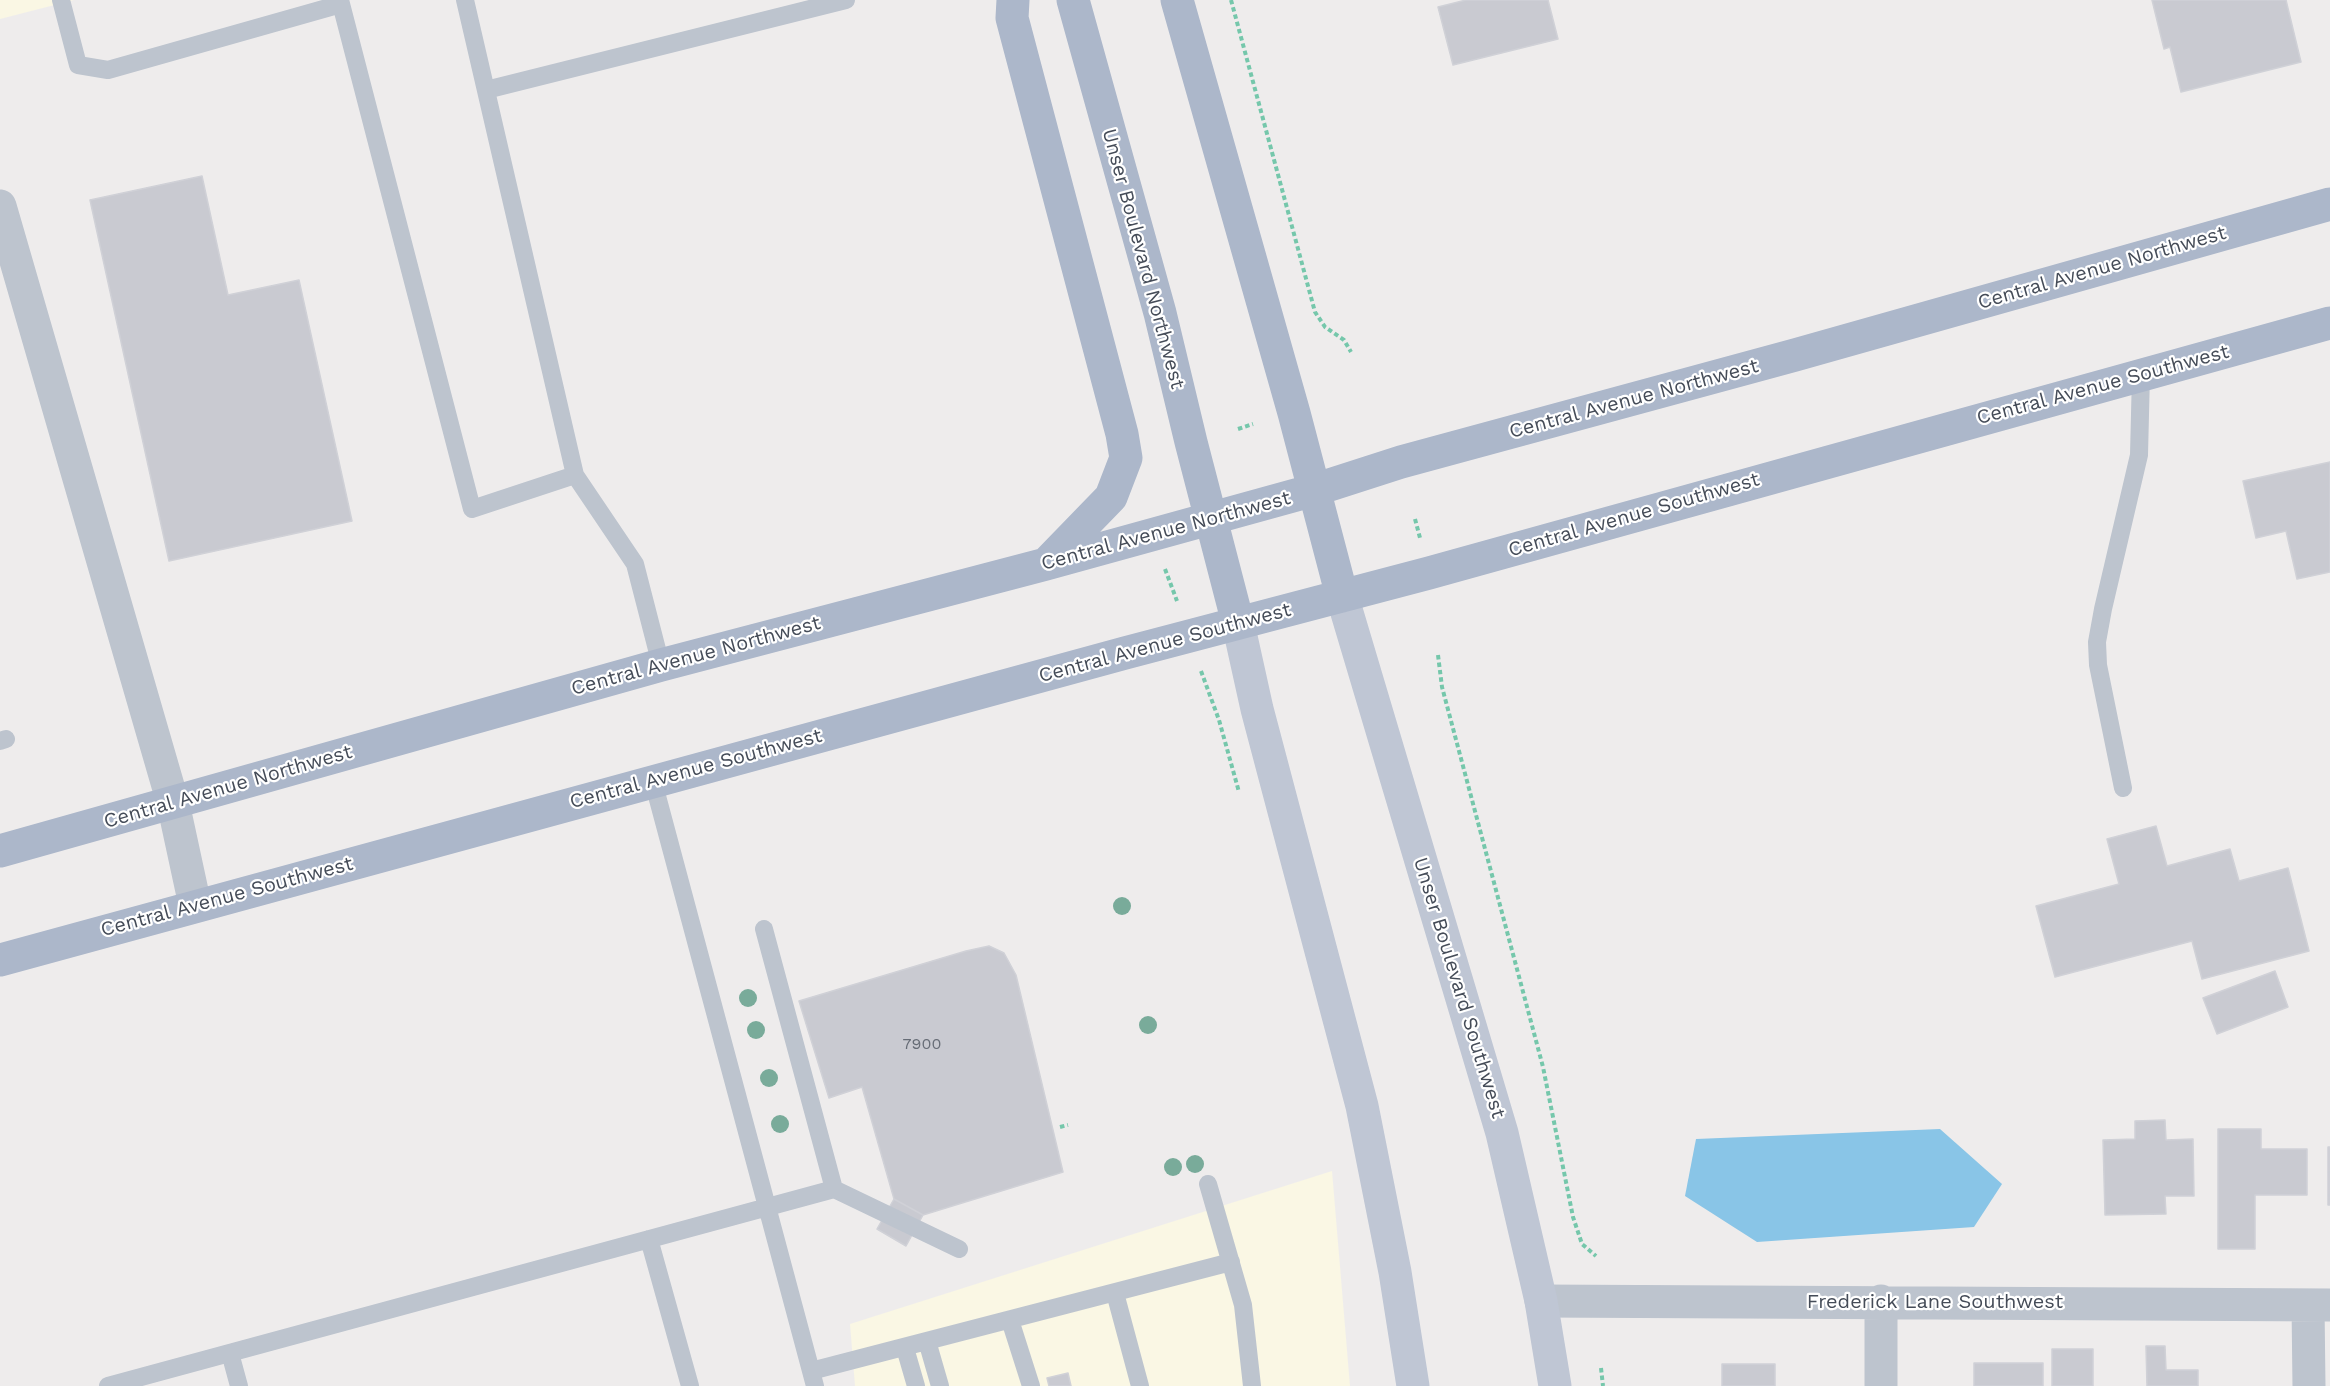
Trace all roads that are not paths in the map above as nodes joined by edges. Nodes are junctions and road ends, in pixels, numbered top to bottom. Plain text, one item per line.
1 (61, 0) edge
2 (465, 0) edge
3 (846, 0) edge
4 (1013, 0) edge
5 (1073, 0) edge
6 (1178, 0) edge
7 (341, 2) edge
8 (486, 90) junction
9 (2330, 204) edge
10 (0, 206) edge
11 (2330, 322) edge
12 (2141, 374) junction
13 (575, 475) junction
14 (1314, 490) junction
15 (1211, 518) junction
16 (1046, 564) junction
17 (1342, 596) junction
18 (1238, 623) junction
19 (661, 665) junction
20 (654, 781) junction
21 (2123, 788) dead end
22 (173, 803) junction
23 (0, 851) edge
24 (195, 905) junction
25 (764, 929) dead end
26 (0, 960) edge
27 (1208, 1184) dead end
28 (834, 1189) junction
29 (767, 1206) junction
30 (649, 1239) junction
31 (959, 1249) dead end
32 (1231, 1262) junction
33 (1115, 1293) junction
34 (1541, 1301) junction
35 (1881, 1301) junction
36 (2319, 1305) edge
37 (1010, 1320) junction
38 (927, 1341) junction
39 (905, 1348) junction
40 (230, 1353) junction
41 (813, 1379) edge
42 (108, 1386) edge
43 (239, 1386) edge
44 (690, 1386) edge
45 (916, 1386) edge
46 (940, 1386) edge
47 (1031, 1386) edge
48 (1140, 1386) edge
49 (1252, 1386) edge
50 (1413, 1386) edge
51 (1555, 1386) edge
52 (1881, 1386) edge
53 (2309, 1386) edge

1 - 7 lane
2 - 8 lane
3 - 8 lane
4 - 16 main road
5 - 15 main road, Unser Boulevard Northwest
6 - 14 main road
7 - 13 lane
8 - 13 lane
9 - 14 main road, Central Avenue Northwest
10 - 22 street
11 - 12 main road, Central Avenue Southwest
12 - 17 main road, Central Avenue Southwest
12 - 21 lane
13 - 19 lane
14 - 15 main road, Central Avenue Northwest
14 - 17 main road
15 - 16 main road, Central Avenue Northwest
15 - 18 main road, Unser Boulevard Northwest
16 - 19 main road, Central Avenue Northwest
17 - 18 main road, Central Avenue Southwest
17 - 34 main road, Unser Boulevard Southwest
18 - 20 main road, Central Avenue Southwest
18 - 50 main road
19 - 22 main road, Central Avenue Northwest
20 - 24 main road, Central Avenue Southwest
20 - 29 lane
22 - 23 main road, Central Avenue Northwest
22 - 24 street
24 - 26 main road, Central Avenue Southwest
25 - 28 lane
27 - 32 lane
28 - 29 lane
28 - 31 lane
29 - 30 lane
29 - 41 lane
30 - 40 lane
30 - 44 lane
32 - 33 lane
32 - 49 lane
33 - 37 lane
33 - 48 lane
34 - 35 street, Frederick Lane Southwest
34 - 51 main road, Unser Boulevard Southwest
35 - 36 street, Frederick Lane Southwest
35 - 52 street
36 - 53 street
37 - 38 lane
37 - 47 lane
38 - 39 lane
38 - 46 lane
39 - 41 lane
39 - 45 lane
40 - 42 lane
40 - 43 lane

